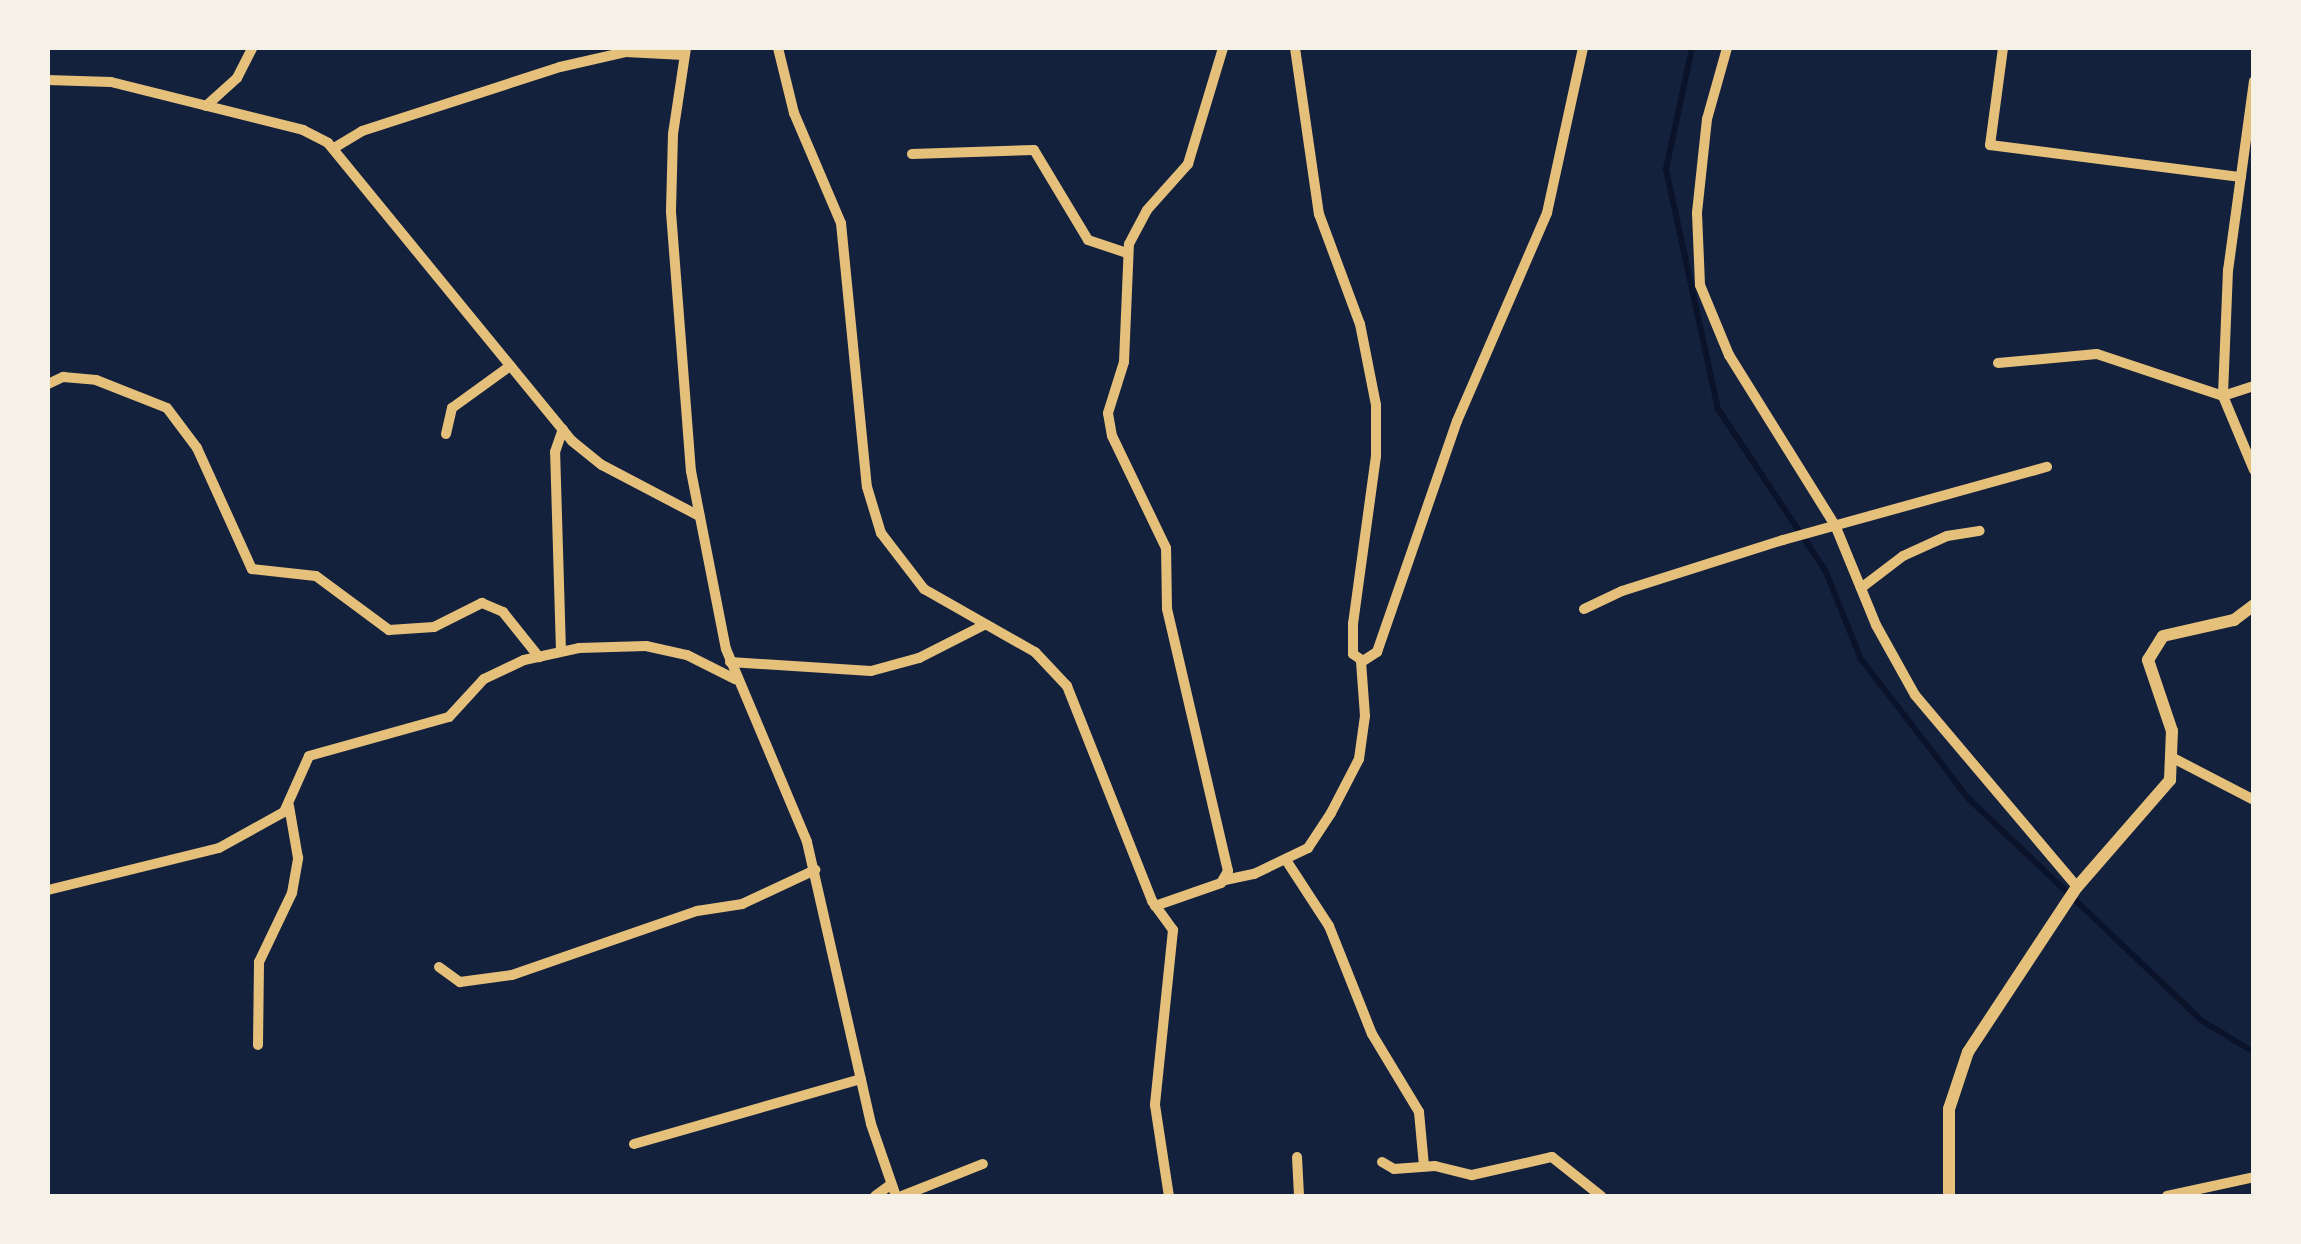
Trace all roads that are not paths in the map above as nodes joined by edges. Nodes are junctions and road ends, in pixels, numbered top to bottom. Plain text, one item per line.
1 (252, 48) edge
2 (778, 48) edge
3 (1223, 48) edge
4 (1295, 48) edge
5 (1583, 48) edge
6 (1727, 48) edge
7 (2003, 48) edge
8 (685, 51) edge
9 (48, 80) edge
10 (2254, 80) edge
11 (206, 106) junction
12 (334, 148) junction
13 (912, 154) dead end
14 (2241, 177) junction
15 (1127, 253) junction
16 (1998, 363) dead end
17 (510, 366) junction
18 (48, 384) edge
19 (2254, 386) edge
20 (2223, 396) junction
21 (563, 429) junction
22 (446, 434) dead end
23 (2047, 467) dead end
24 (2254, 470) edge
25 (699, 516) junction
26 (1835, 525) junction
27 (1980, 531) dead end
28 (1861, 588) junction
29 (2254, 605) edge
30 (1584, 609) dead end
31 (982, 626) junction
32 (561, 651) junction
33 (539, 656) junction
34 (1361, 661) junction
35 (730, 662) junction
36 (736, 680) junction
37 (2174, 759) junction
38 (2254, 800) edge
39 (289, 806) junction
40 (1286, 860) junction
41 (814, 870) junction
42 (1224, 880) junction
43 (2076, 888) junction
44 (48, 890) edge
45 (1155, 906) junction
46 (439, 967) dead end
47 (258, 1045) dead end
48 (861, 1079) junction
49 (634, 1144) dead end
50 (1297, 1157) dead end
51 (1382, 1162) dead end
52 (983, 1164) dead end
53 (1424, 1166) junction
54 (2254, 1177) edge
55 (890, 1185) junction
56 (875, 1196) edge
57 (899, 1196) edge
58 (1169, 1196) edge
59 (1299, 1196) edge
60 (1601, 1196) edge
61 (1950, 1196) edge
62 (2167, 1196) edge

1 - 11 street
2 - 31 street
3 - 15 street
4 - 34 street
5 - 34 street
6 - 26 street
7 - 14 street
8 - 12 street
8 - 25 street
9 - 11 street
10 - 14 street
11 - 12 street
12 - 17 street
13 - 15 street
14 - 20 street
15 - 42 street
16 - 20 street
17 - 21 street
17 - 22 street
18 - 33 street
19 - 20 street
20 - 24 street
21 - 25 street
21 - 32 street
23 - 26 street
25 - 35 street
26 - 28 street
26 - 30 street
27 - 28 street
28 - 43 street
29 - 37 street
31 - 35 street
31 - 45 street
32 - 33 street
32 - 36 street
33 - 39 street
34 - 40 street
35 - 36 street
36 - 41 street
37 - 38 street
37 - 43 street
39 - 44 street
39 - 47 street
40 - 42 street
40 - 53 street
41 - 46 street
41 - 48 street
42 - 45 street
43 - 61 street
45 - 58 street
48 - 49 street
48 - 55 street
50 - 59 street
51 - 53 street
52 - 57 street
53 - 60 street
54 - 62 street
55 - 56 street
55 - 57 street

